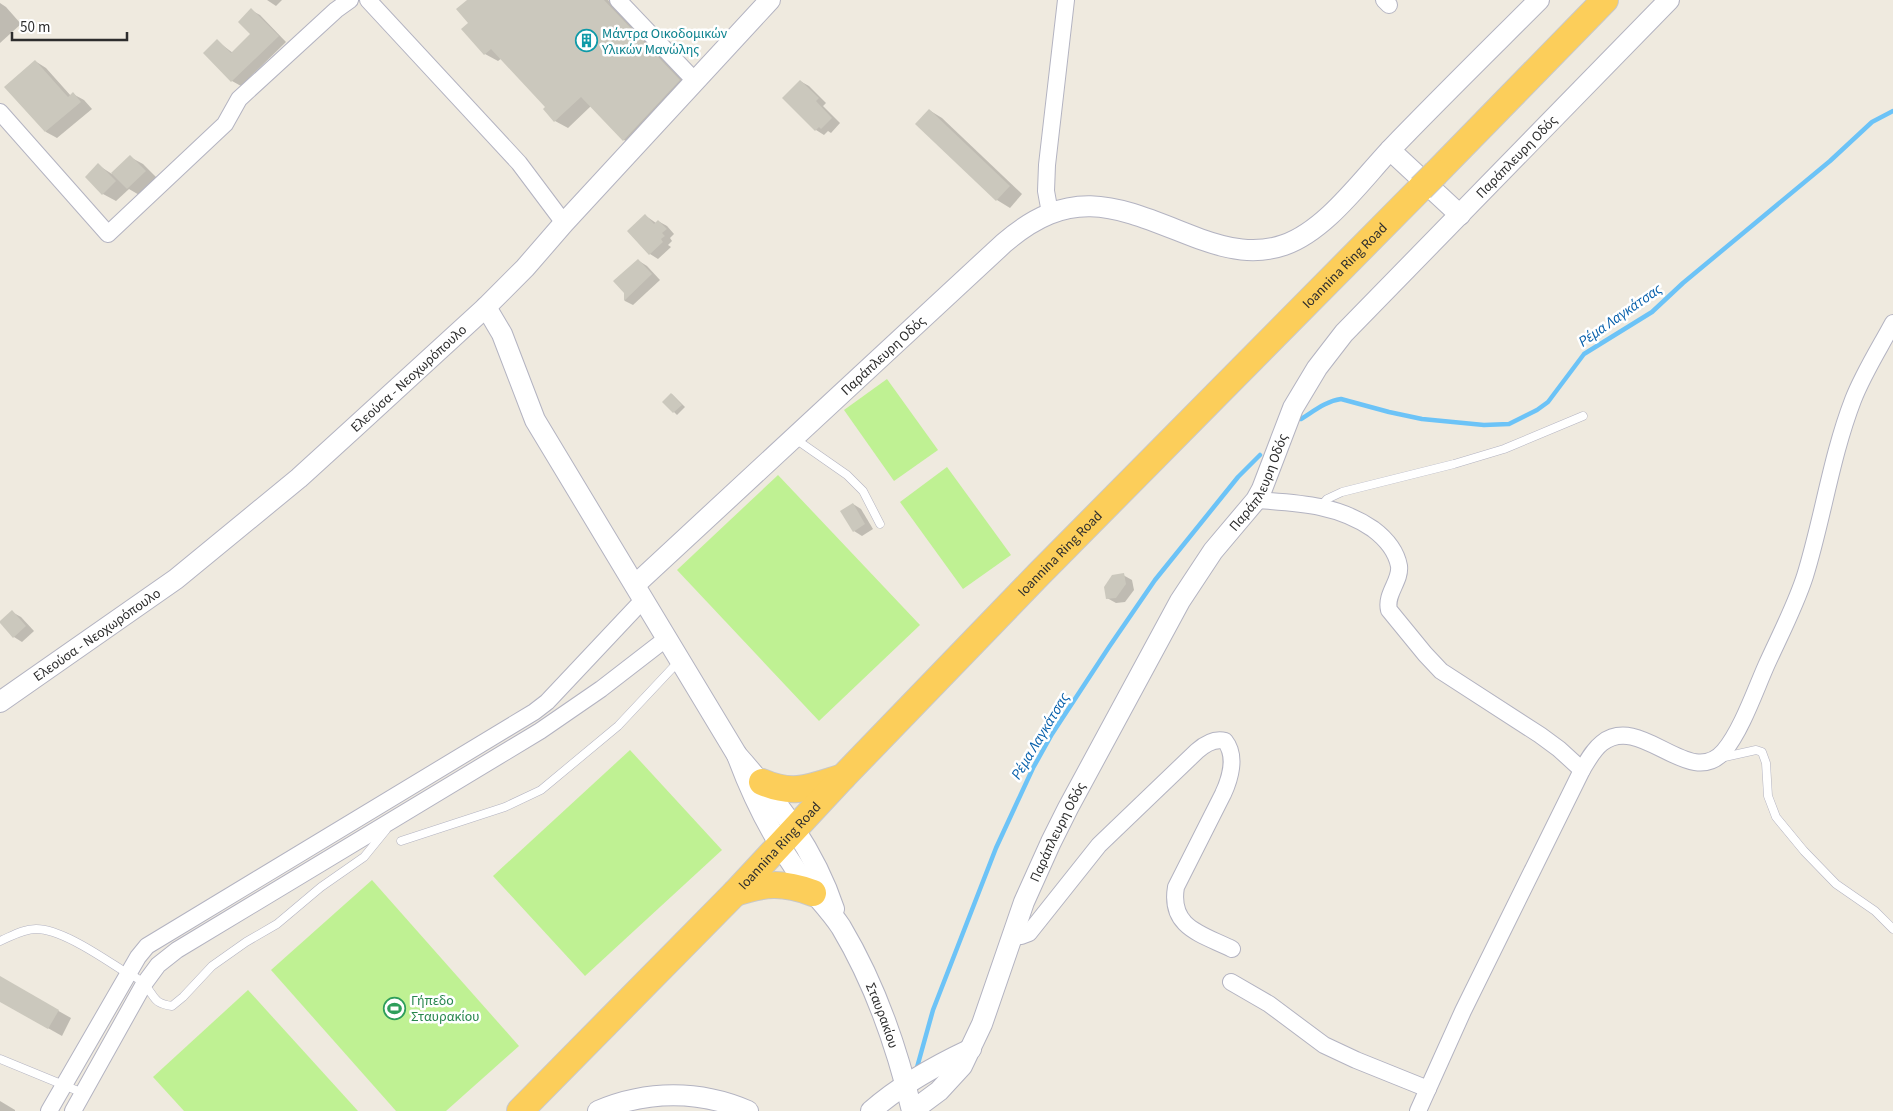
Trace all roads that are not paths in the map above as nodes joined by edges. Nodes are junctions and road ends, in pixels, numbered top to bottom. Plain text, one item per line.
1 (350, 0) edge
2 (368, 0) edge
3 (618, 0) edge
4 (770, 0) edge
5 (1066, 0) edge
6 (1539, 0) edge
7 (1605, 0) edge
8 (1669, 0) edge
9 (696, 82) junction
10 (0, 112) edge
11 (1390, 150) junction
12 (1050, 213) junction
13 (1460, 215) junction
14 (564, 222) junction
15 (486, 307) junction
16 (1893, 323) edge
17 (1583, 416) dead end
18 (794, 438) junction
19 (1256, 500) junction
20 (1322, 506) junction
21 (880, 524) dead end
22 (639, 592) junction
23 (667, 638) junction
24 (680, 660) junction
25 (0, 702) edge
26 (737, 755) junction
27 (1718, 758) junction
28 (1582, 770) junction
29 (844, 777) junction
30 (762, 782) junction
31 (392, 820) junction
32 (787, 837) junction
33 (401, 841) dead end
34 (813, 893) junction
35 (735, 894) junction
36 (840, 925) junction
37 (1893, 929) edge
38 (1011, 937) junction
39 (0, 942) edge
40 (1232, 949) dead end
41 (128, 974) junction
42 (1231, 982) dead end
43 (144, 984) junction
44 (971, 1049) junction
45 (0, 1059) edge
46 (64, 1085) junction
47 (906, 1086) junction
48 (1428, 1089) junction
49 (83, 1093) junction
50 (49, 1111) edge
51 (73, 1111) edge
52 (520, 1111) edge
53 (598, 1111) edge
54 (748, 1111) edge
55 (871, 1111) edge
56 (912, 1111) edge
57 (1418, 1111) edge

1 - 10 street
2 - 14 street
3 - 9 street
4 - 9 street, Ελεούσα - Νεοχωρόπουλο
5 - 12 street
6 - 11 street, Παράπλευρη Οδός
7 - 29 highway, Ioannina Ring Road
8 - 13 street, Παράπλευρη Οδός
9 - 14 street, Ελεούσα - Νεοχωρόπουλο
11 - 12 street, Παράπλευρη Οδός
11 - 13 street
12 - 18 street, Παράπλευρη Οδός
13 - 19 street, Παράπλευρη Οδός
14 - 15 street, Ελεούσα - Νεοχωρόπουλο
15 - 22 street
15 - 25 street, Ελεούσα - Νεοχωρόπουλο
16 - 27 street
17 - 20 lane
18 - 21 lane
18 - 22 street, Παράπλευρη Οδός
19 - 20 street
19 - 38 street, Παράπλευρη Οδός
20 - 28 street
22 - 23 street
22 - 41 street
23 - 24 street
23 - 31 street
24 - 26 street
24 - 33 lane
26 - 30 street
26 - 32 street
27 - 28 street
27 - 37 lane
28 - 48 street
29 - 30 highway
29 - 32 highway, Ioannina Ring Road
30 - 32 street
31 - 43 street
31 - 43 lane
32 - 34 street
32 - 35 highway, Ioannina Ring Road
32 - 36 street
34 - 35 highway
34 - 36 street
35 - 52 highway, Ioannina Ring Road
36 - 47 street, Σταυρακίου
38 - 40 street
38 - 44 street, Παράπλευρη Οδός
39 - 41 lane
41 - 43 lane
41 - 46 street
42 - 48 street
43 - 49 street
44 - 47 street
44 - 56 street, Παράπλευρη Οδός
45 - 46 lane
46 - 49 lane
46 - 50 street
47 - 55 street
47 - 56 street, Σταυρακίου
48 - 57 street
49 - 51 street
53 - 54 street

